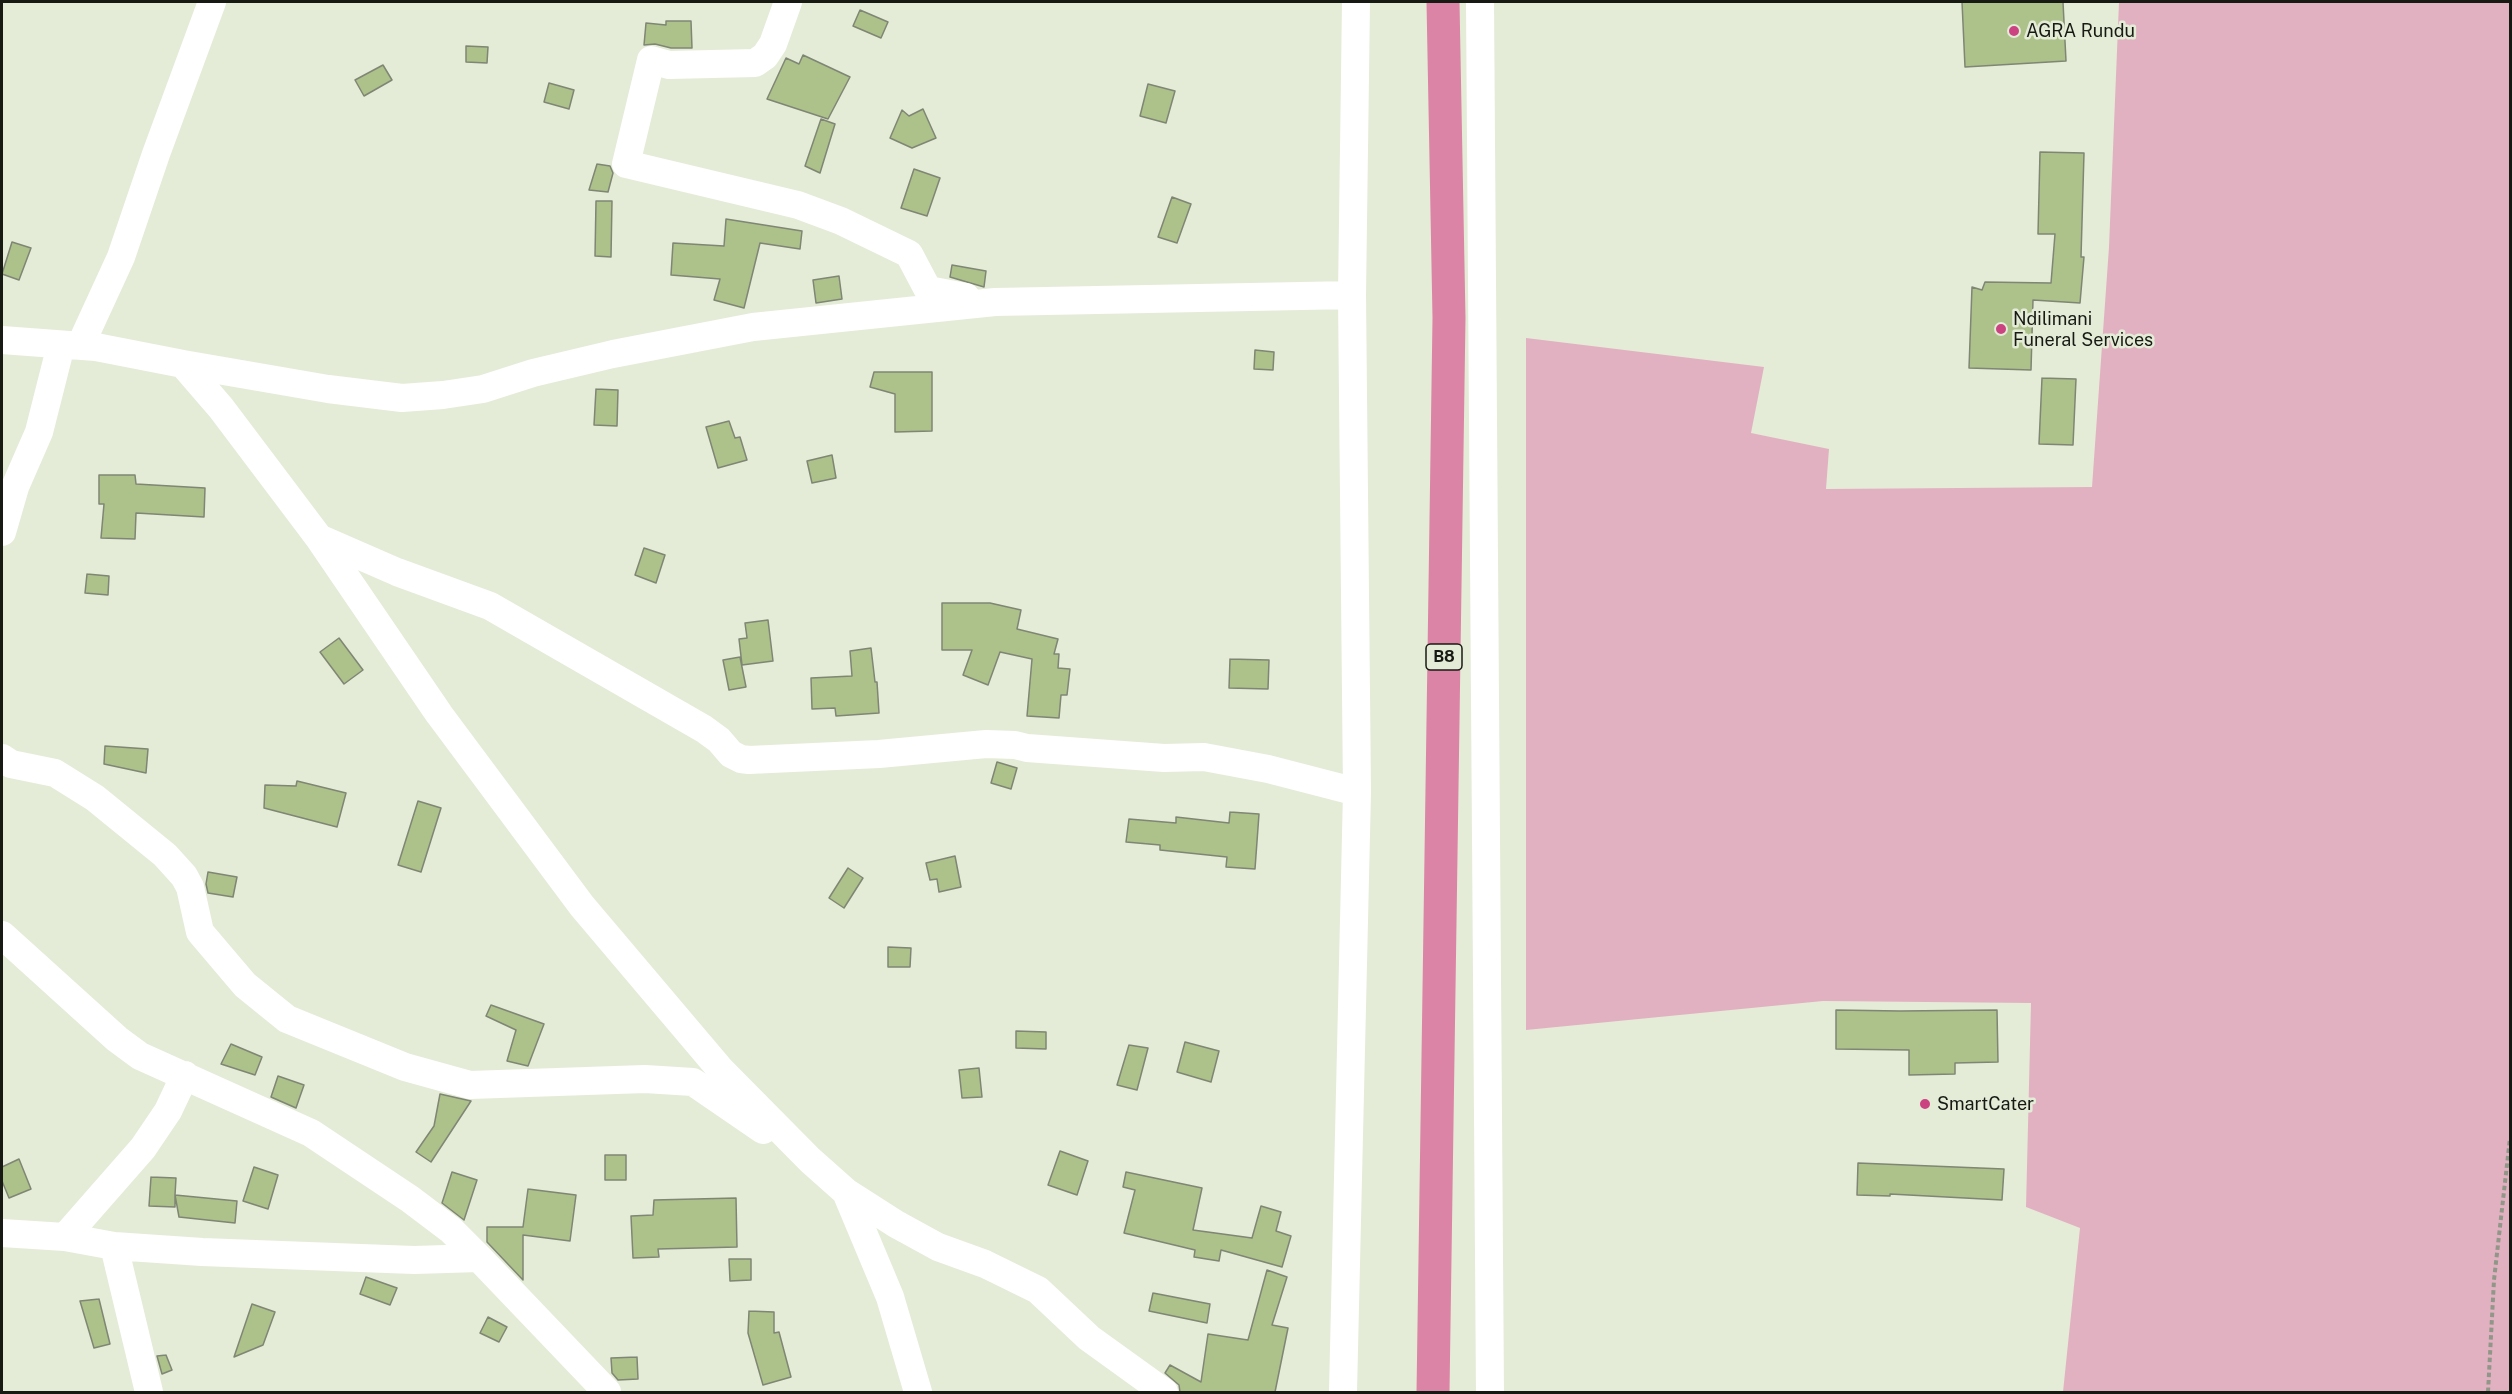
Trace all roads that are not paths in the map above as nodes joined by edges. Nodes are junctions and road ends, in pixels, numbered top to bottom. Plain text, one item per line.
1 (212, 2) edge
2 (788, 2) edge
3 (1356, 2) edge
4 (1443, 2) edge
5 (1480, 2) edge
6 (1353, 295) junction
7 (995, 302) junction
8 (2, 340) edge
9 (71, 345) junction
10 (183, 364) junction
11 (2, 532) edge
12 (319, 538) junction
13 (2, 758) edge
14 (1357, 792) junction
15 (2, 935) edge
16 (185, 1075) junction
17 (810, 1161) junction
18 (846, 1192) junction
19 (2, 1233) edge
20 (65, 1237) junction
21 (114, 1246) junction
22 (479, 1258) junction
23 (149, 1392) edge
24 (606, 1392) edge
25 (918, 1392) edge
26 (1164, 1392) edge
27 (1343, 1392) edge
28 (1435, 1392) edge
29 (1490, 1392) edge

1 - 9 street
2 - 7 street
3 - 6 street
4 - 28 highway, B8
5 - 29 street
6 - 7 street
6 - 14 street
7 - 10 street
8 - 9 street
9 - 10 street
9 - 11 street
10 - 12 street
12 - 14 street
12 - 17 street
13 - 17 street
14 - 27 street
15 - 16 street
16 - 20 street
16 - 22 street
17 - 18 street
18 - 25 street
18 - 26 street
19 - 20 street
20 - 21 street
21 - 22 street
21 - 23 street
22 - 24 street

